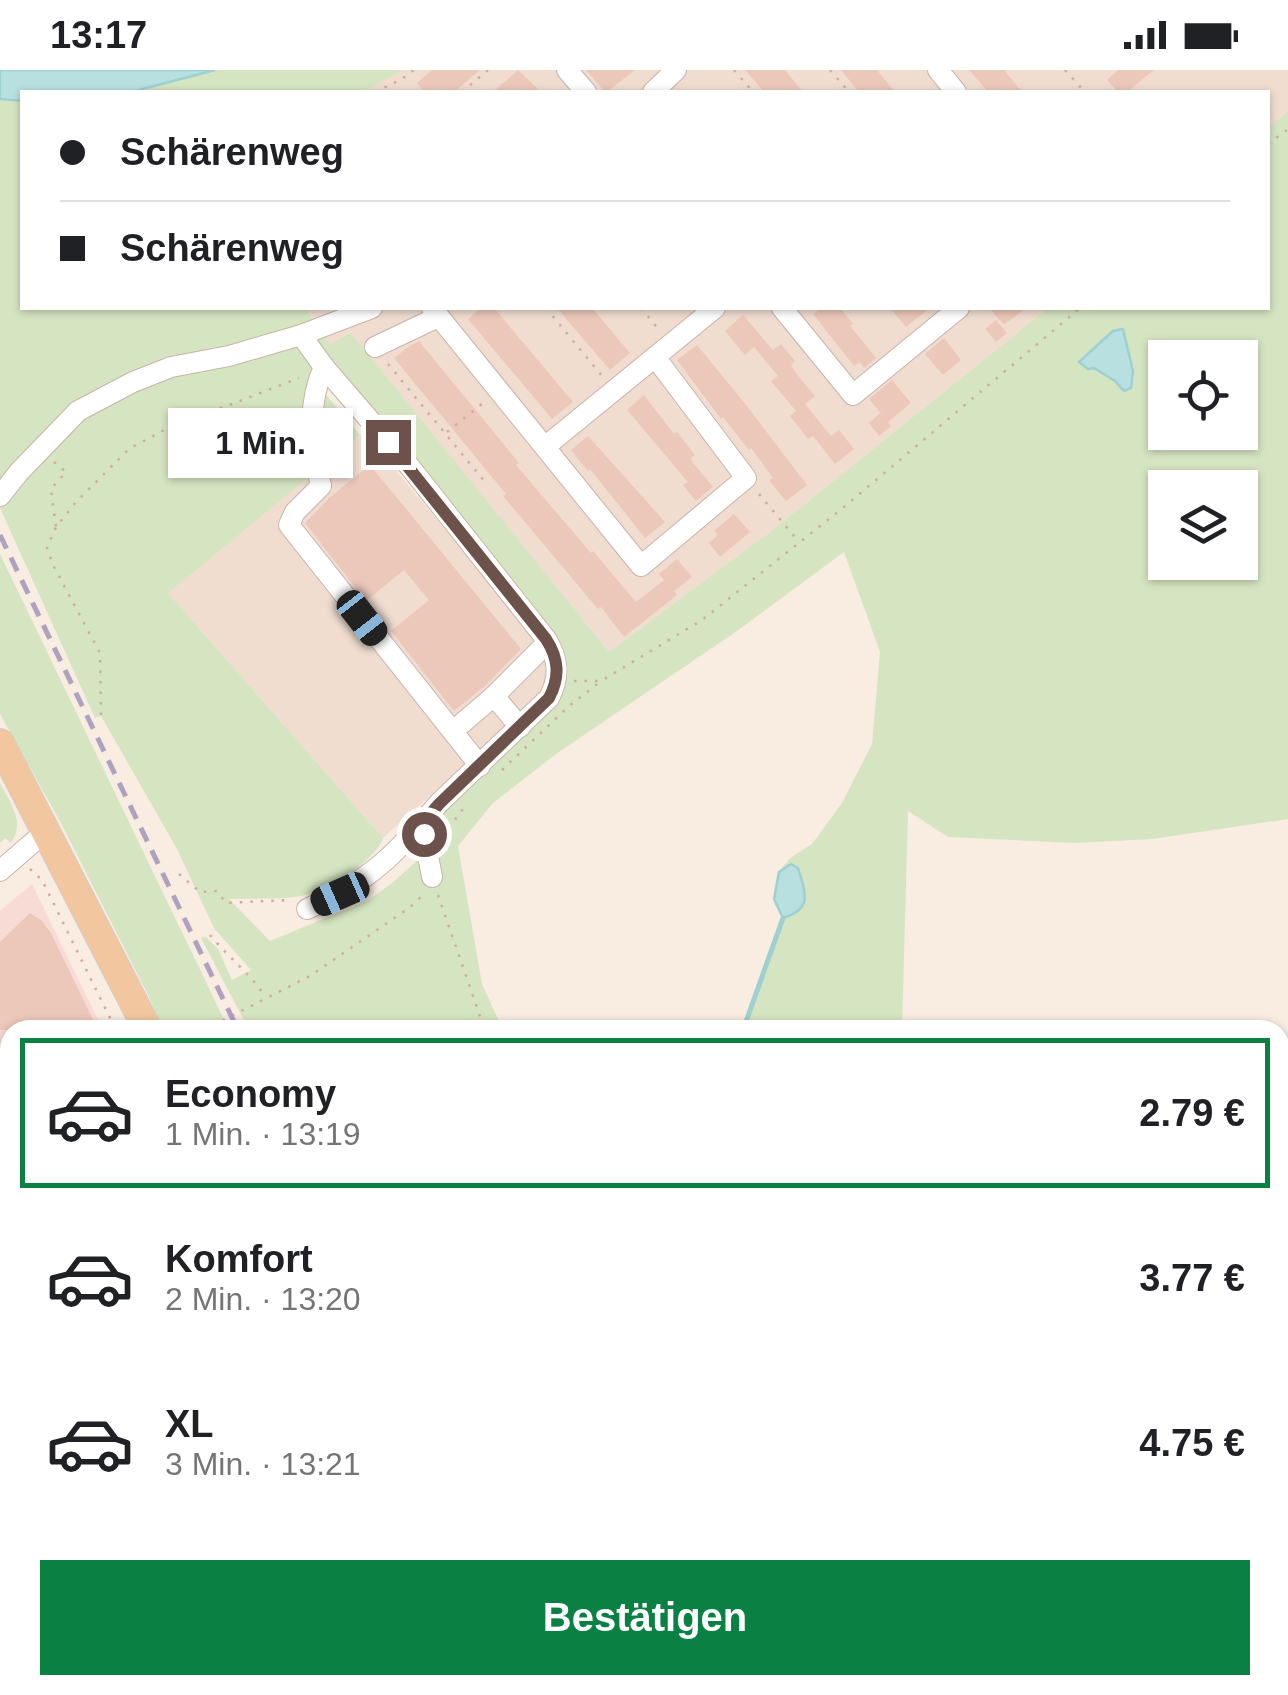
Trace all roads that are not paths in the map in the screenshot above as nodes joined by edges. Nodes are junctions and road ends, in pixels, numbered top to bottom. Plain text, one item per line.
1 (568, 70) edge
2 (676, 70) edge
3 (938, 70) edge
4 (584, 90) edge
5 (655, 90) edge
6 (954, 90) edge
7 (367, 310) edge
8 (713, 310) edge
9 (784, 310) edge
10 (957, 310) edge
11 (435, 312) edge
12 (300, 335) junction
13 (374, 347) road end
14 (663, 350) junction
15 (324, 368) junction
16 (546, 446) junction
17 (0, 496) edge
18 (548, 642) junction
19 (494, 696) junction
20 (520, 727) junction
21 (453, 731) junction
22 (0, 742) edge
23 (489, 770) junction
24 (425, 820) junction
25 (45, 832) junction
26 (0, 872) edge
27 (429, 879) road end
28 (307, 908) road end
29 (143, 1020) edge

1 - 4 street
2 - 5 street
3 - 6 street
7 - 12 street
8 - 14 street
9 - 10 street
11 - 13 street
11 - 16 street
12 - 15 street
12 - 17 street
14 - 16 street
14 - 16 street
15 - 18 street
15 - 21 street
18 - 19 street
18 - 20 street
19 - 20 street
19 - 21 street
20 - 23 street
21 - 23 street
22 - 25 main road
23 - 24 street
24 - 27 street
24 - 28 street
25 - 26 street
25 - 29 main road

